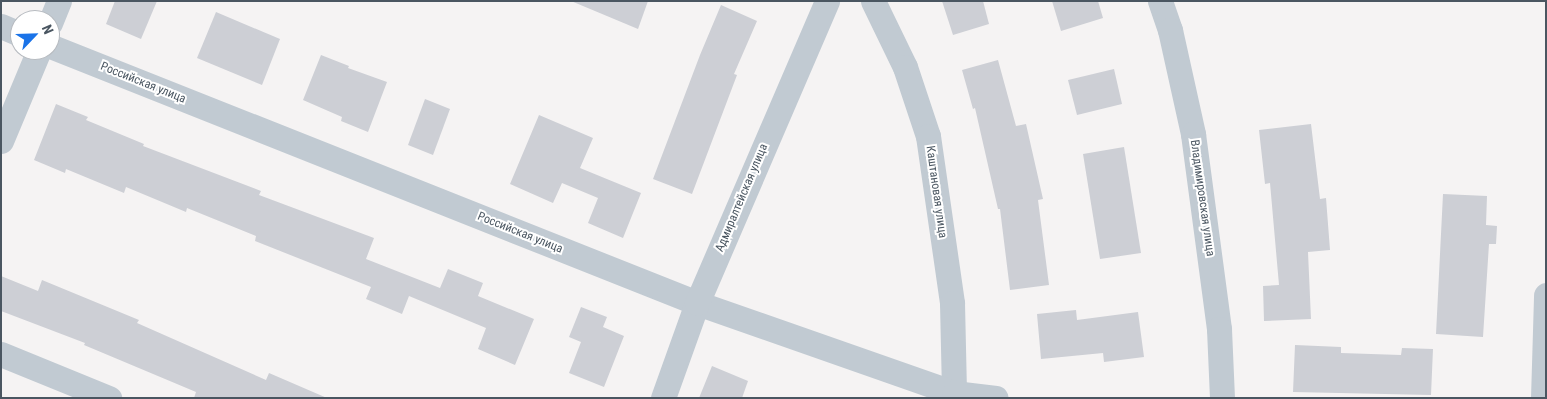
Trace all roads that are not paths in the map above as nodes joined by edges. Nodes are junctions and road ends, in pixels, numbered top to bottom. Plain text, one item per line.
1 (827, 1) edge
2 (872, 1) edge
3 (1160, 1) edge
4 (60, 50) edge
5 (35, 60) edge
6 (1, 141) edge
7 (1546, 295) edge
8 (697, 303) junction
9 (1, 354) edge
10 (954, 392) junction
11 (109, 398) edge
12 (663, 398) edge
13 (996, 398) edge
14 (1222, 398) edge
15 (1543, 398) edge

1 - 8 street, Адмиралтейская улица
2 - 10 street, Каштановая улица
3 - 14 street, Владимировская улица
4 - 8 street, Российская улица
5 - 6 street
7 - 15 street
8 - 10 street, Российская улица
8 - 12 street, Адмиралтейская улица
9 - 11 street
10 - 13 street, Российская улица

